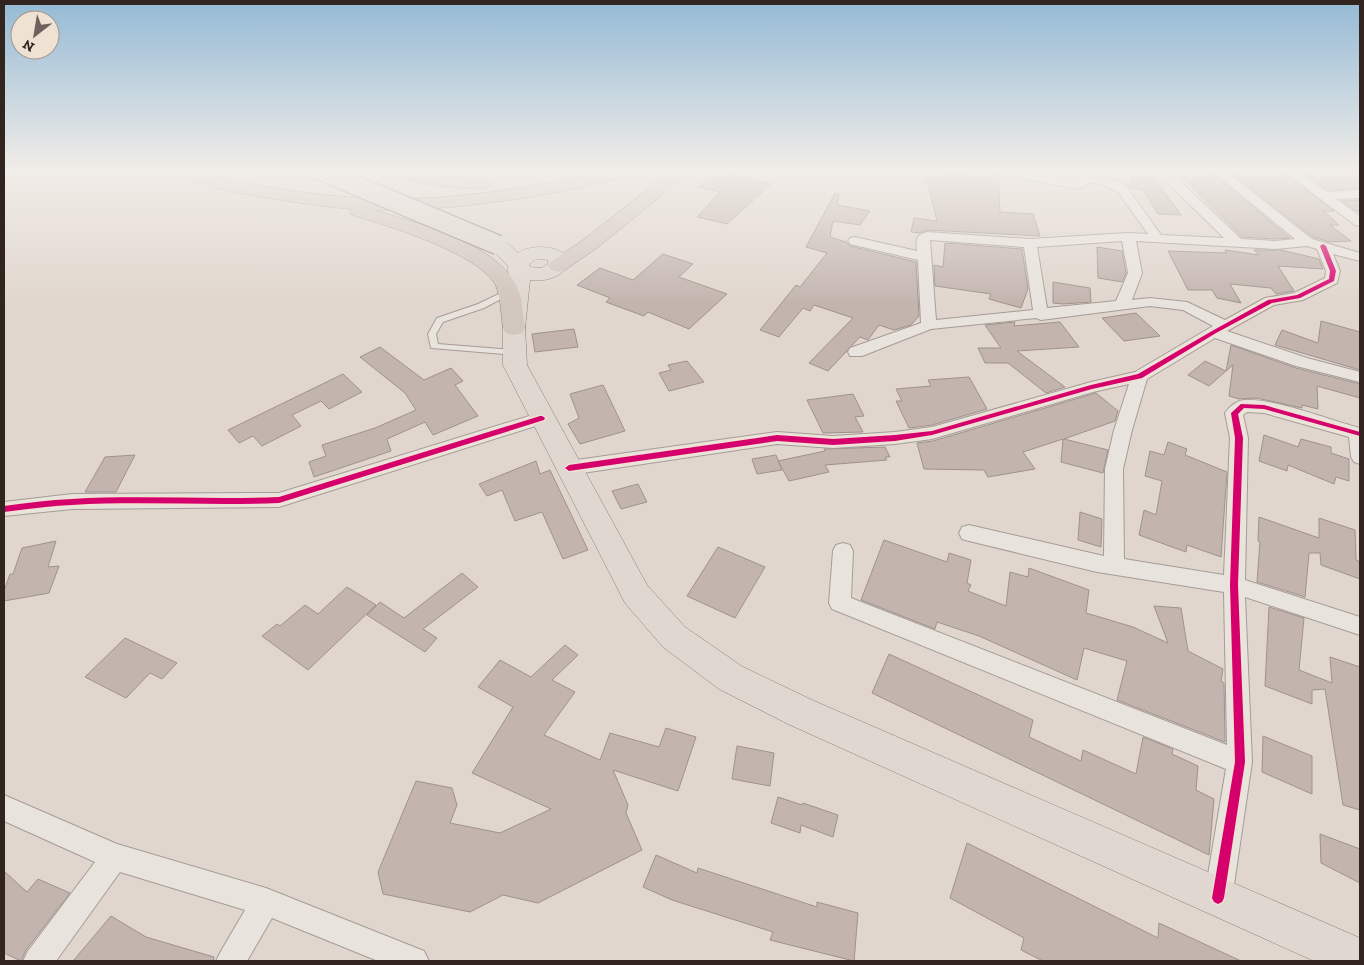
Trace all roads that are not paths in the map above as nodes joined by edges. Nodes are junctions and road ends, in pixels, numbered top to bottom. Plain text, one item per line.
1 (368, 214) edge
2 (424, 214) edge
3 (628, 214) edge
4 (1140, 214) edge
5 (1208, 214) edge
6 (1275, 214) edge
7 (1349, 214) edge
8 (1360, 222) edge
9 (1128, 238) junction
10 (1157, 238) junction
11 (855, 241) dead end
12 (1237, 242) junction
13 (1030, 243) junction
14 (1315, 244) junction
15 (498, 245) junction
16 (924, 257) junction
17 (1360, 257) edge
18 (518, 264) junction
19 (551, 264) junction
20 (514, 290) junction
21 (1122, 305) junction
22 (1041, 314) junction
23 (929, 325) junction
24 (1220, 329) junction
25 (514, 341) junction
26 (856, 352) dead end
27 (1140, 376) junction
28 (1360, 377) edge
29 (542, 418) junction
30 (1359, 433) edge
31 (1360, 457) edge
32 (569, 468) junction
33 (4, 508) edge
34 (969, 533) dead end
35 (843, 551) dead end
36 (1114, 566) junction
37 (1234, 586) junction
38 (1360, 626) edge
39 (1240, 762) junction
40 (4, 808) edge
41 (115, 858) junction
42 (1218, 898) junction
43 (266, 902) junction
44 (1308, 950) edge
45 (1360, 960) edge
46 (38, 961) edge
47 (231, 961) edge
48 (412, 961) edge

1 - 20 highway
2 - 15 main road, bridge
3 - 19 highway
4 - 10 street
5 - 12 street
6 - 14 street
7 - 8 street
9 - 10 street
9 - 13 street
9 - 21 street
10 - 12 street
11 - 16 street
12 - 14 street
13 - 16 street
13 - 22 street
14 - 17 street
14 - 24 street
15 - 18 main road
15 - 19 main road
16 - 23 street
18 - 19 main road
18 - 20 main road
19 - 25 main road
20 - 25 main road
20 - 25 lane
21 - 22 street
21 - 24 street
22 - 23 street
23 - 26 street
24 - 27 street
24 - 28 street
25 - 29 main road
27 - 32 street
27 - 36 street
29 - 32 main road
29 - 33 street
30 - 31 street
30 - 37 street
32 - 42 main road
34 - 36 street
35 - 39 street
36 - 37 street
37 - 38 street
37 - 39 street
39 - 42 street
40 - 41 street
41 - 43 street
41 - 46 street
42 - 44 main road
43 - 47 street
43 - 48 street
44 - 45 main road

